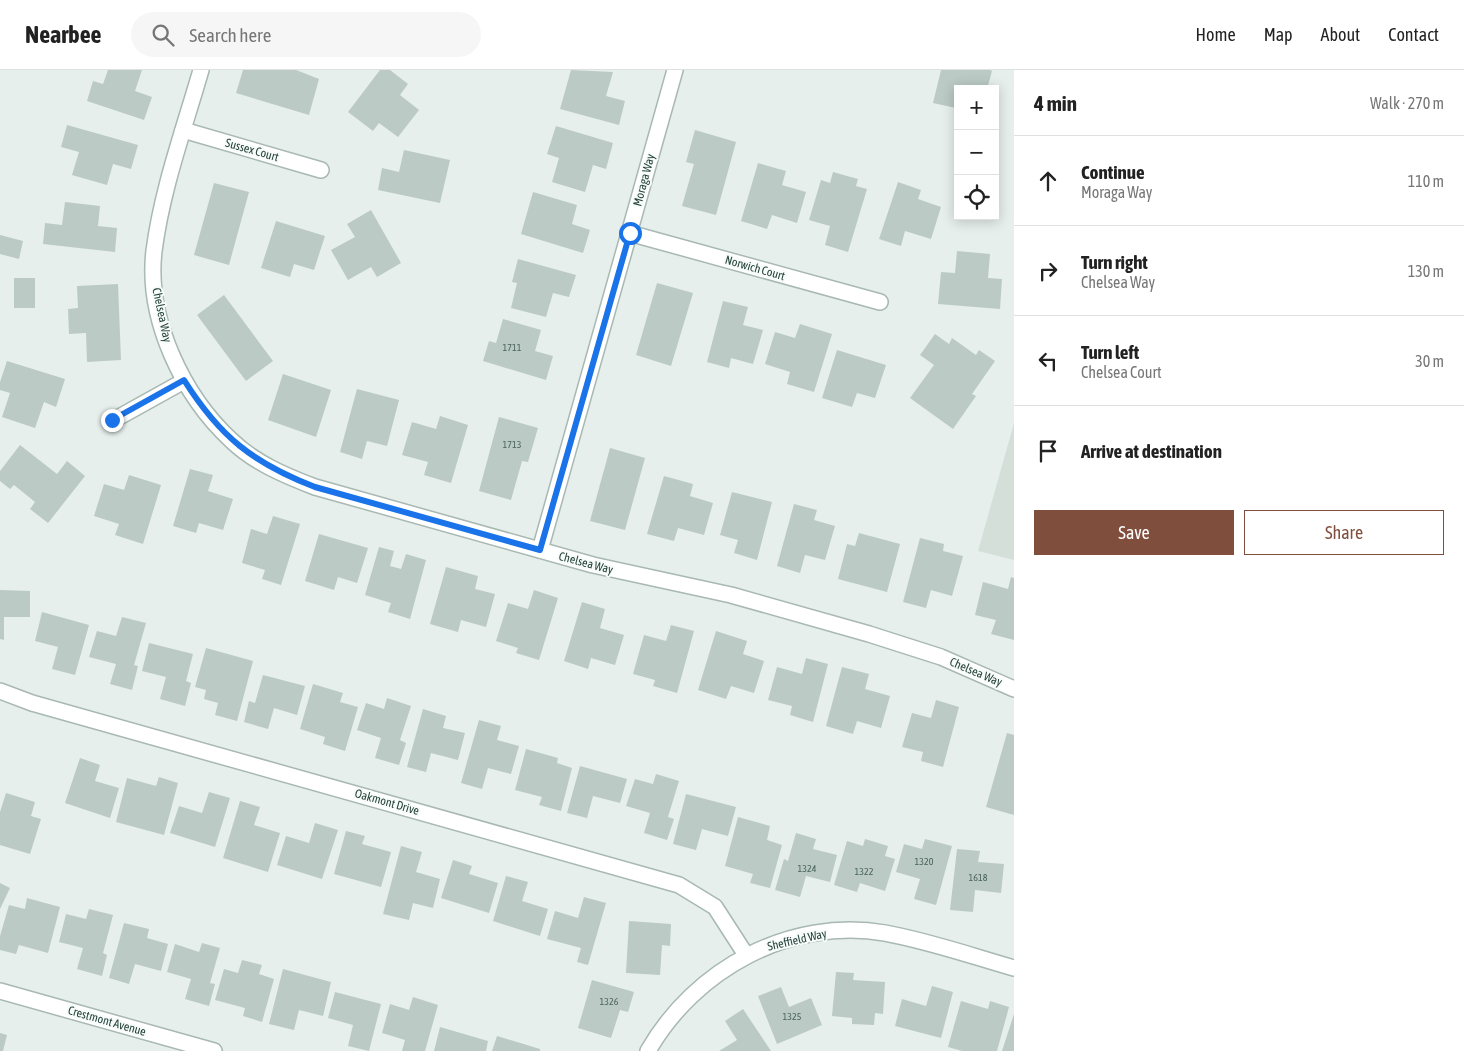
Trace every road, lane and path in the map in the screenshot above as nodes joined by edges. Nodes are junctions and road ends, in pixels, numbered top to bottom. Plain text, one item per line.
1 (201, 70) edge
2 (675, 70) edge
3 (183, 130) junction
4 (322, 170) dead end
5 (630, 233) junction
6 (880, 302) dead end
7 (184, 380) junction
8 (112, 420) dead end
9 (540, 550) junction
10 (1014, 688) edge
11 (0, 691) edge
12 (746, 956) junction
13 (1014, 968) edge
14 (0, 991) edge
15 (214, 1051) edge
16 (648, 1051) edge

1 - 3 street, Chelsea Way
2 - 5 street, Moraga Way
3 - 4 street, Sussex Court
3 - 7 street, Chelsea Way
5 - 6 street, Norwich Court
5 - 9 street, Moraga Way
7 - 8 street
7 - 9 street, Chelsea Way
9 - 10 street, Chelsea Way
11 - 12 street, Oakmont Drive
12 - 13 street, Sheffield Way
12 - 16 street, Sheffield Way
14 - 15 street, Crestmont Avenue

